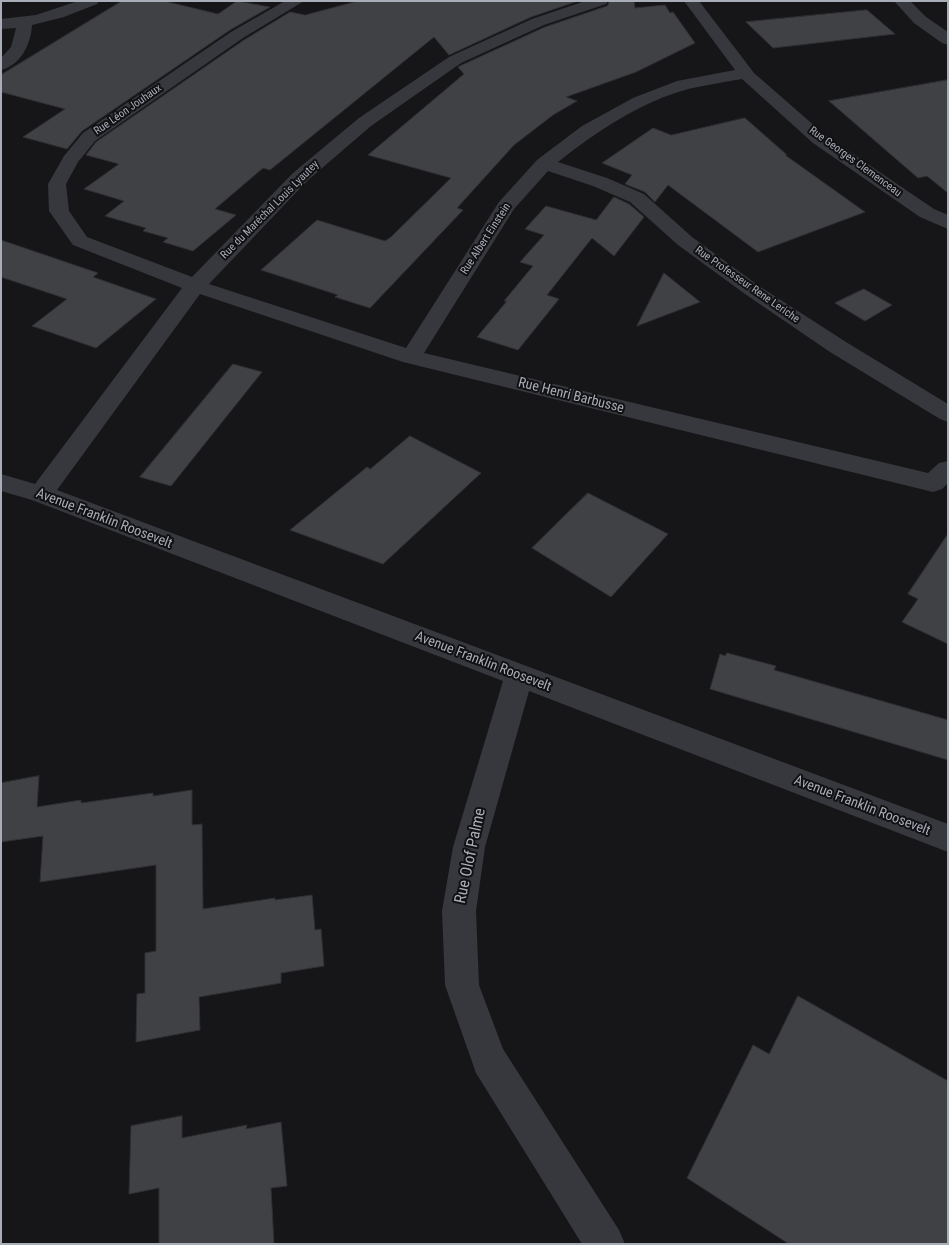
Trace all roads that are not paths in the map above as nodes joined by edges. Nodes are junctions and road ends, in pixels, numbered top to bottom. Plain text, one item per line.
1 (92, 1) edge
2 (298, 1) edge
3 (601, 1) edge
4 (691, 1) edge
5 (901, 1) edge
6 (24, 23) junction
7 (1, 24) edge
8 (948, 40) edge
9 (1, 65) edge
10 (746, 72) junction
11 (544, 164) junction
12 (948, 202) edge
13 (927, 213) junction
14 (948, 223) edge
15 (195, 286) junction
16 (411, 357) junction
17 (948, 414) edge
18 (948, 468) edge
19 (15, 484) edge
20 (519, 676) junction
21 (948, 838) edge
22 (605, 1244) edge

1 - 6 street
2 - 15 street, Rue Léon Jouhaux
3 - 15 street, Rue du Maréchal Louis Lyautey
4 - 10 street, Rue Georges Clemenceau
5 - 8 street
6 - 7 street
6 - 9 street
10 - 11 street, Rue Albert Einstein
10 - 13 street, Rue Georges Clemenceau
11 - 16 street, Rue Albert Einstein
11 - 17 street, Rue Professeur Rene Leriche
12 - 13 street
13 - 14 street, Rue Georges Clemenceau
15 - 16 street, Rue Henri Barbusse
15 - 19 street, Rue du Maréchal Louis Lyautey
16 - 18 street, Rue Henri Barbusse
19 - 20 street, Avenue Franklin Roosevelt
20 - 21 street, Avenue Franklin Roosevelt
20 - 22 street, Rue Olof Palme

